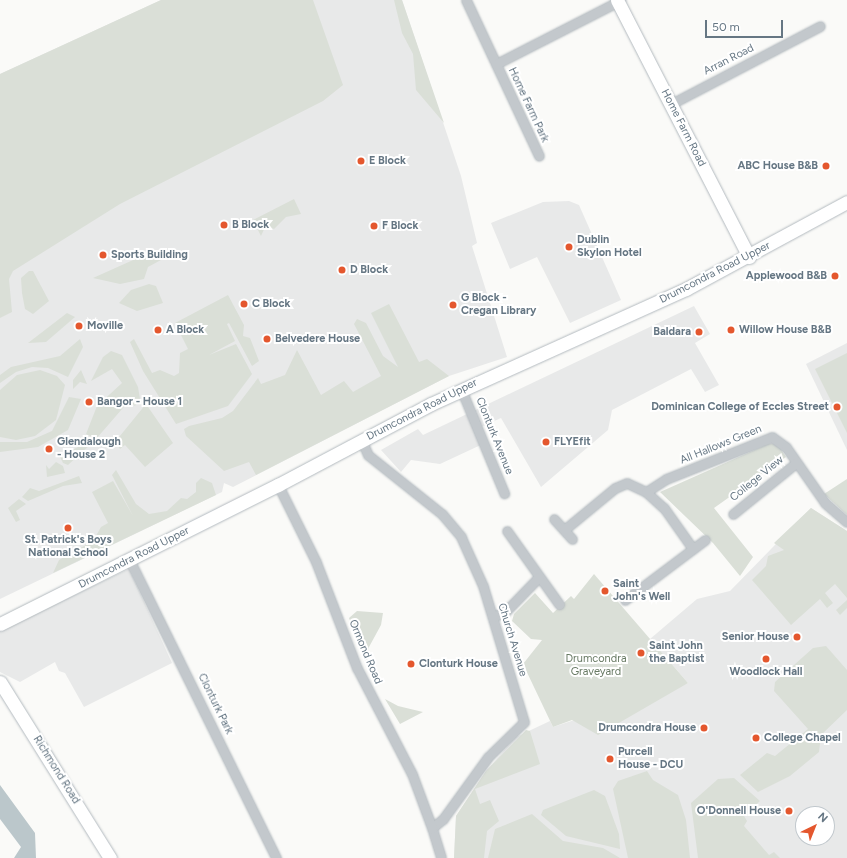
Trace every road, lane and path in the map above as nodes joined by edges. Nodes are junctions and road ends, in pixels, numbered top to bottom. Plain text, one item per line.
1 (466, 0) edge
2 (619, 0) edge
3 (820, 26) dead end
4 (496, 64) junction
5 (671, 104) junction
6 (539, 156) dead end
7 (847, 202) edge
8 (749, 257) junction
9 (461, 390) junction
10 (362, 441) junction
11 (796, 463) junction
12 (278, 486) junction
13 (646, 492) junction
14 (504, 493) dead end
15 (733, 514) dead end
16 (554, 519) dead end
17 (847, 522) edge
18 (564, 530) junction
19 (507, 531) dead end
20 (572, 539) dead end
21 (704, 540) dead end
22 (693, 549) junction
23 (130, 561) junction
24 (539, 578) junction
25 (625, 600) dead end
26 (559, 604) dead end
27 (493, 617) junction
28 (0, 624) edge
29 (0, 682) edge
30 (432, 828) junction
31 (110, 858) edge
32 (276, 858) edge
33 (441, 858) edge

1 - 4 street, Home Farm Park
2 - 4 street, Home Farm Park
2 - 5 main road, Home Farm Road
3 - 5 street, Arran Road
4 - 6 street, Home Farm Park
5 - 8 main road, Home Farm Road
7 - 8 main road, Drumcondra Road Upper
8 - 9 main road, Drumcondra Road Upper
9 - 10 main road, Drumcondra Road Upper
9 - 14 street, Clonturk Avenue
10 - 12 main road, Drumcondra Road Upper
10 - 27 street, Church Avenue
11 - 13 street, All Hallows Green
11 - 15 street, College View
11 - 17 street, All Hallows Green
12 - 23 main road, Drumcondra Road Upper
12 - 30 street, Ormond Road
13 - 18 street
13 - 22 street
16 - 18 street
18 - 20 street
19 - 24 street
21 - 22 street
22 - 25 street
23 - 28 main road, Drumcondra Road Upper
23 - 32 street, Clonturk Park
24 - 26 street
24 - 27 street
27 - 30 street, Church Avenue
29 - 31 main road, Richmond Road
30 - 33 street

